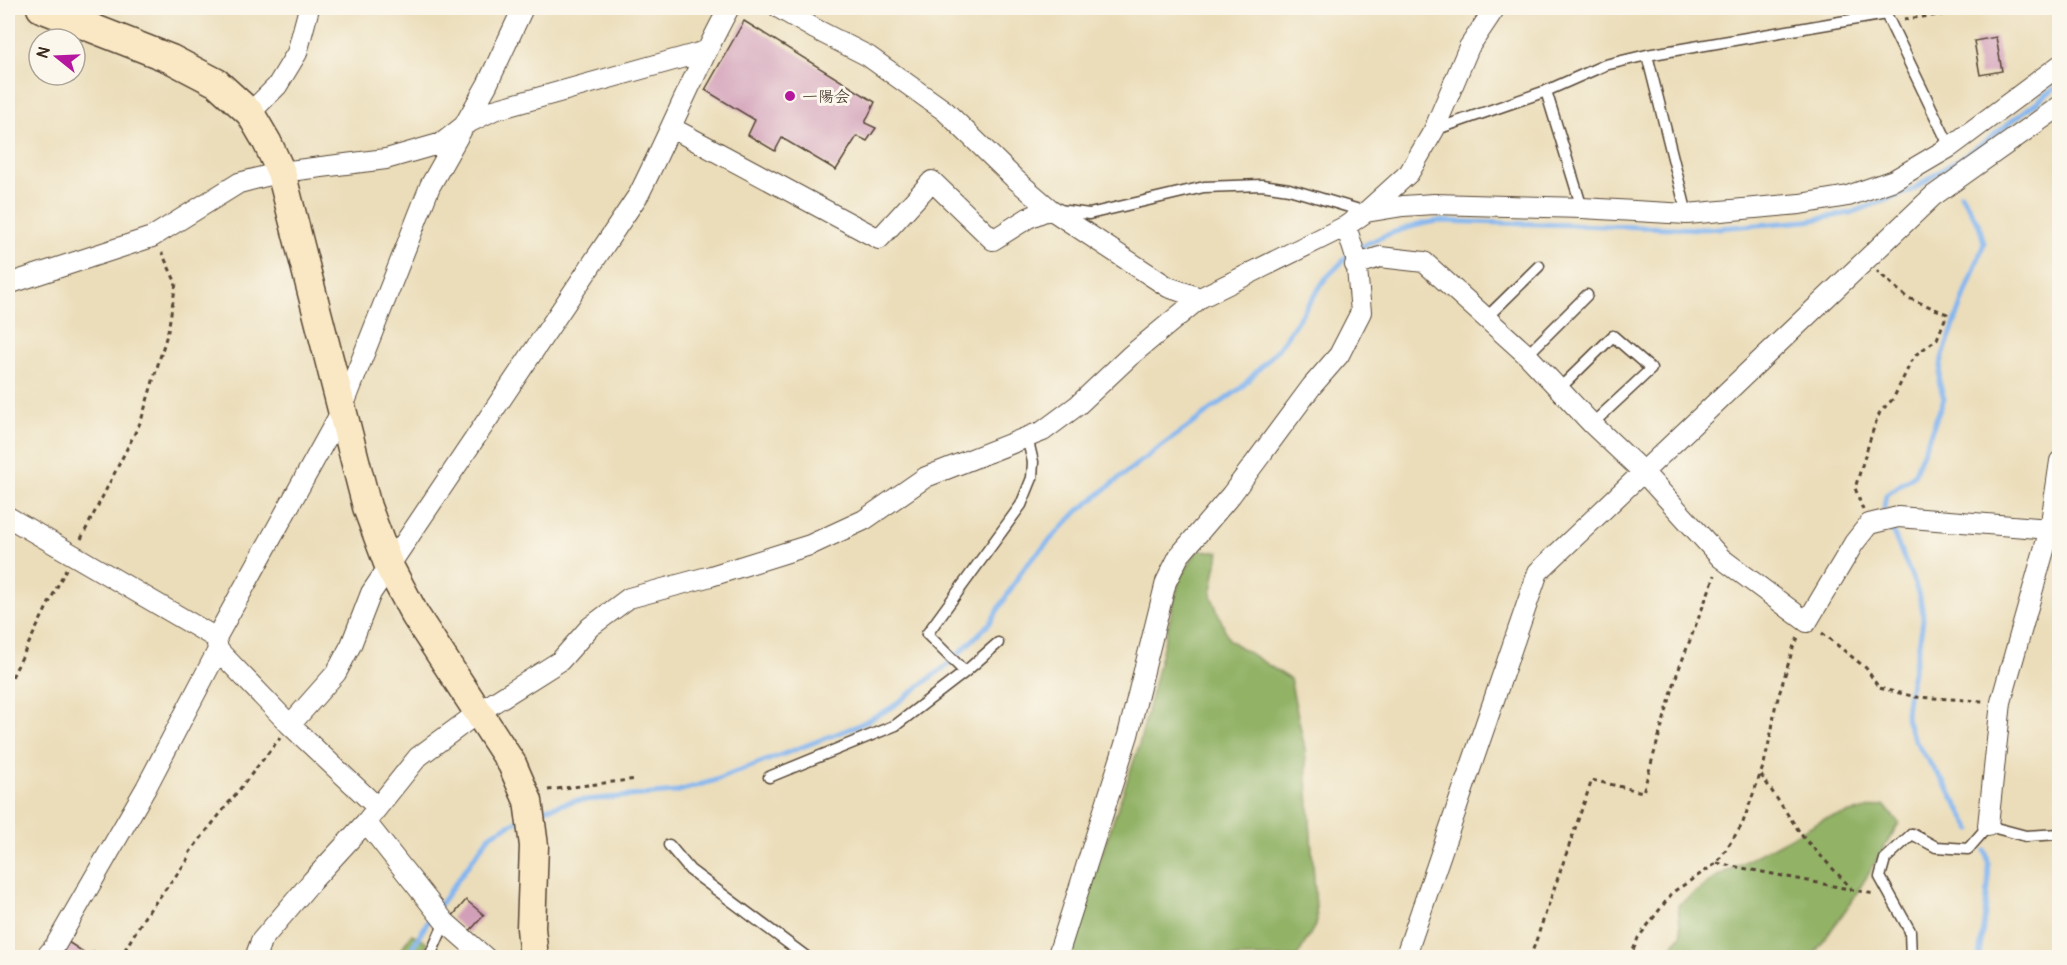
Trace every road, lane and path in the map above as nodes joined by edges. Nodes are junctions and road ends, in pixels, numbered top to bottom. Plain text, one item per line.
1 (41, 8) edge
2 (309, 8) edge
3 (523, 8) edge
4 (729, 8) edge
5 (779, 8) edge
6 (1495, 8) edge
7 (1976, 8) edge
8 (1890, 20) junction
9 (706, 51) junction
10 (1647, 55) junction
11 (2060, 65) edge
12 (1546, 91) junction
13 (2060, 106) edge
14 (250, 113) junction
15 (466, 124) junction
16 (672, 128) junction
17 (1434, 130) junction
18 (1950, 147) junction
19 (281, 172) junction
20 (1582, 208) junction
21 (1050, 209) junction
22 (1366, 212) junction
23 (1687, 214) junction
24 (152, 237) junction
25 (1352, 248) junction
26 (1864, 260) junction
27 (1539, 266) dead end
28 (8, 284) edge
29 (1587, 295) dead end
30 (1200, 298) junction
31 (1486, 318) junction
32 (1527, 355) junction
33 (1559, 389) junction
34 (341, 412) junction
35 (1592, 424) junction
36 (1026, 437) junction
37 (2060, 461) edge
38 (1643, 472) junction
39 (8, 517) edge
40 (1869, 524) junction
41 (2050, 529) junction
42 (73, 555) junction
43 (1721, 558) junction
44 (389, 566) junction
45 (1808, 622) junction
46 (998, 643) dead end
47 (217, 644) junction
48 (962, 670) junction
49 (8, 686) edge
50 (2001, 702) junction
51 (479, 712) junction
52 (290, 725) junction
53 (1761, 775) junction
54 (769, 777) dead end
55 (637, 778) dead end
56 (529, 807) junction
57 (372, 815) junction
58 (1988, 826) junction
59 (2060, 834) edge
60 (669, 845) dead end
61 (1717, 863) junction
62 (1852, 890) junction
63 (1891, 897) junction
64 (438, 912) junction
65 (794, 947) junction
66 (45, 957) edge
67 (120, 957) edge
68 (255, 957) edge
69 (429, 957) edge
70 (486, 957) edge
71 (534, 957) edge
72 (787, 957) edge
73 (808, 957) edge
74 (1057, 957) edge
75 (1405, 957) edge
76 (1530, 957) edge
77 (1630, 957) edge
78 (1911, 957) edge

1 - 14 street
2 - 14 street
3 - 15 street
4 - 9 street
5 - 21 street
6 - 17 street
7 - 8 path
8 - 10 lane
8 - 18 lane
9 - 15 street
9 - 16 street
10 - 12 lane
10 - 23 lane
11 - 18 street
12 - 17 lane
12 - 20 lane
13 - 26 street
14 - 19 street
15 - 19 street
15 - 34 street
16 - 21 street
16 - 44 street
17 - 22 street
18 - 23 street
19 - 24 street
19 - 34 street
20 - 22 street
20 - 23 street
21 - 22 lane
21 - 30 street
22 - 25 street
24 - 28 street
24 - 42 path
25 - 30 street
25 - 31 street
25 - 74 street
26 - 38 street
26 - 40 path
27 - 31 lane
29 - 32 lane
30 - 36 street
31 - 32 street
32 - 33 street
33 - 35 street
33 - 35 lane
34 - 44 street
34 - 47 street
35 - 38 street
36 - 48 lane
36 - 51 street
37 - 41 street
38 - 43 street
38 - 75 street
39 - 42 street
40 - 41 street
40 - 45 street
41 - 50 street
42 - 47 street
42 - 49 path
43 - 45 street
43 - 76 path
44 - 51 street
44 - 52 street
45 - 50 path
45 - 53 path
46 - 48 lane
47 - 52 street
47 - 66 street
48 - 54 lane
50 - 58 street
51 - 56 street
51 - 57 street
52 - 57 street
52 - 67 path
53 - 61 path
53 - 62 path
55 - 56 path
56 - 71 street
57 - 64 street
57 - 68 street
58 - 59 lane
58 - 63 lane
60 - 65 lane
61 - 62 path
61 - 77 path
62 - 63 path
63 - 78 lane
64 - 69 lane
64 - 70 street
65 - 72 lane
65 - 73 lane

